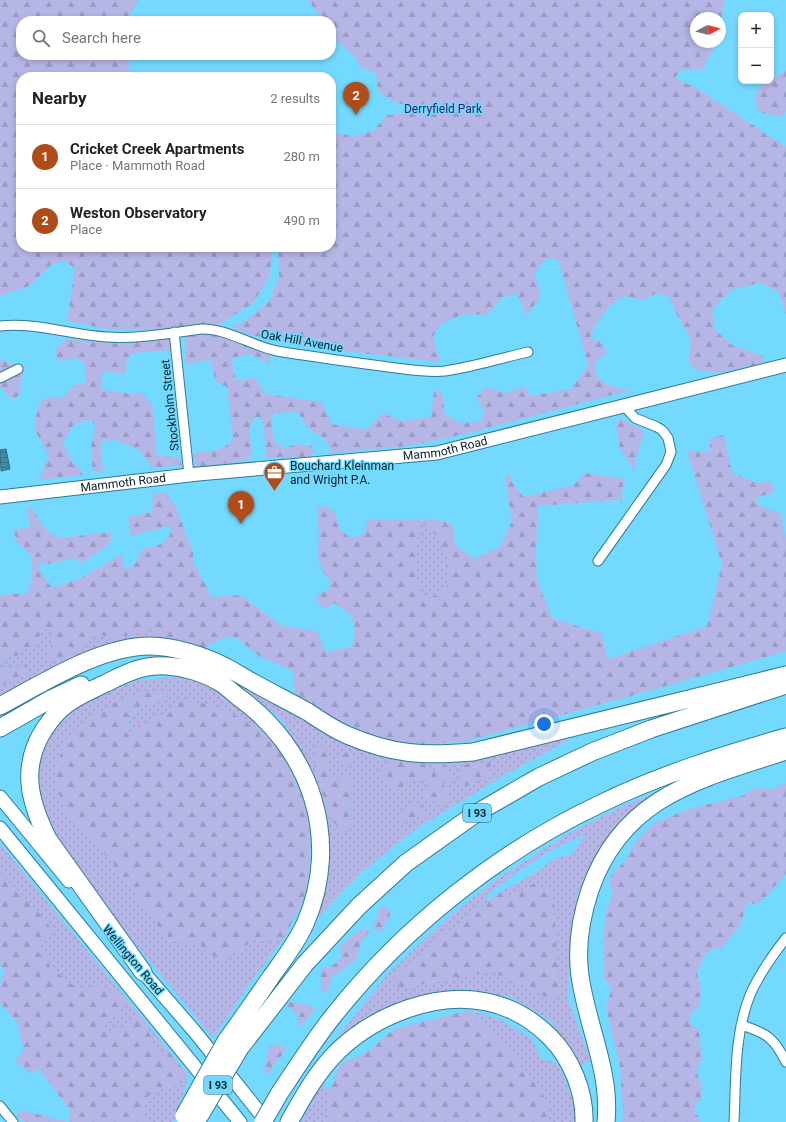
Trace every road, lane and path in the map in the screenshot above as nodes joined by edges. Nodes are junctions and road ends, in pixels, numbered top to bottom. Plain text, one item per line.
1 (0, 326) edge
2 (174, 332) junction
3 (528, 352) dead end
4 (786, 365) edge
5 (18, 370) dead end
6 (0, 378) edge
7 (624, 406) junction
8 (189, 475) junction
9 (0, 497) edge
10 (598, 561) dead end
11 (133, 670) junction
12 (786, 675) edge
13 (786, 685) edge
14 (0, 706) edge
15 (0, 728) edge
16 (786, 737) edge
17 (786, 750) edge
18 (0, 797) edge
19 (0, 828) edge
20 (786, 938) edge
21 (143, 972) junction
22 (741, 1025) junction
23 (233, 1044) junction
24 (786, 1062) edge
25 (0, 1106) edge
26 (187, 1120) edge
27 (290, 1121) edge
28 (13, 1122) edge
29 (240, 1122) edge
30 (263, 1122) edge
31 (267, 1122) edge
32 (584, 1122) edge
33 (606, 1122) edge
34 (734, 1122) edge

1 - 2 street, Oak Hill Avenue
2 - 3 street, Oak Hill Avenue
2 - 8 street, Stockholm Street
4 - 7 main road, Mammoth Road
5 - 6 street
7 - 8 main road, Mammoth Road
7 - 10 street
8 - 9 main road, Mammoth Road
11 - 15 highway
11 - 21 highway
11 - 23 highway
12 - 14 highway
13 - 23 highway, I 93
16 - 30 highway, bridge
17 - 33 highway
18 - 21 main road, Wellington Road
19 - 29 main road, Wellington Road
20 - 22 street
21 - 31 main road, Wellington Road
22 - 24 street
22 - 34 street
23 - 26 highway, I 93, bridge
25 - 28 street
27 - 32 highway

